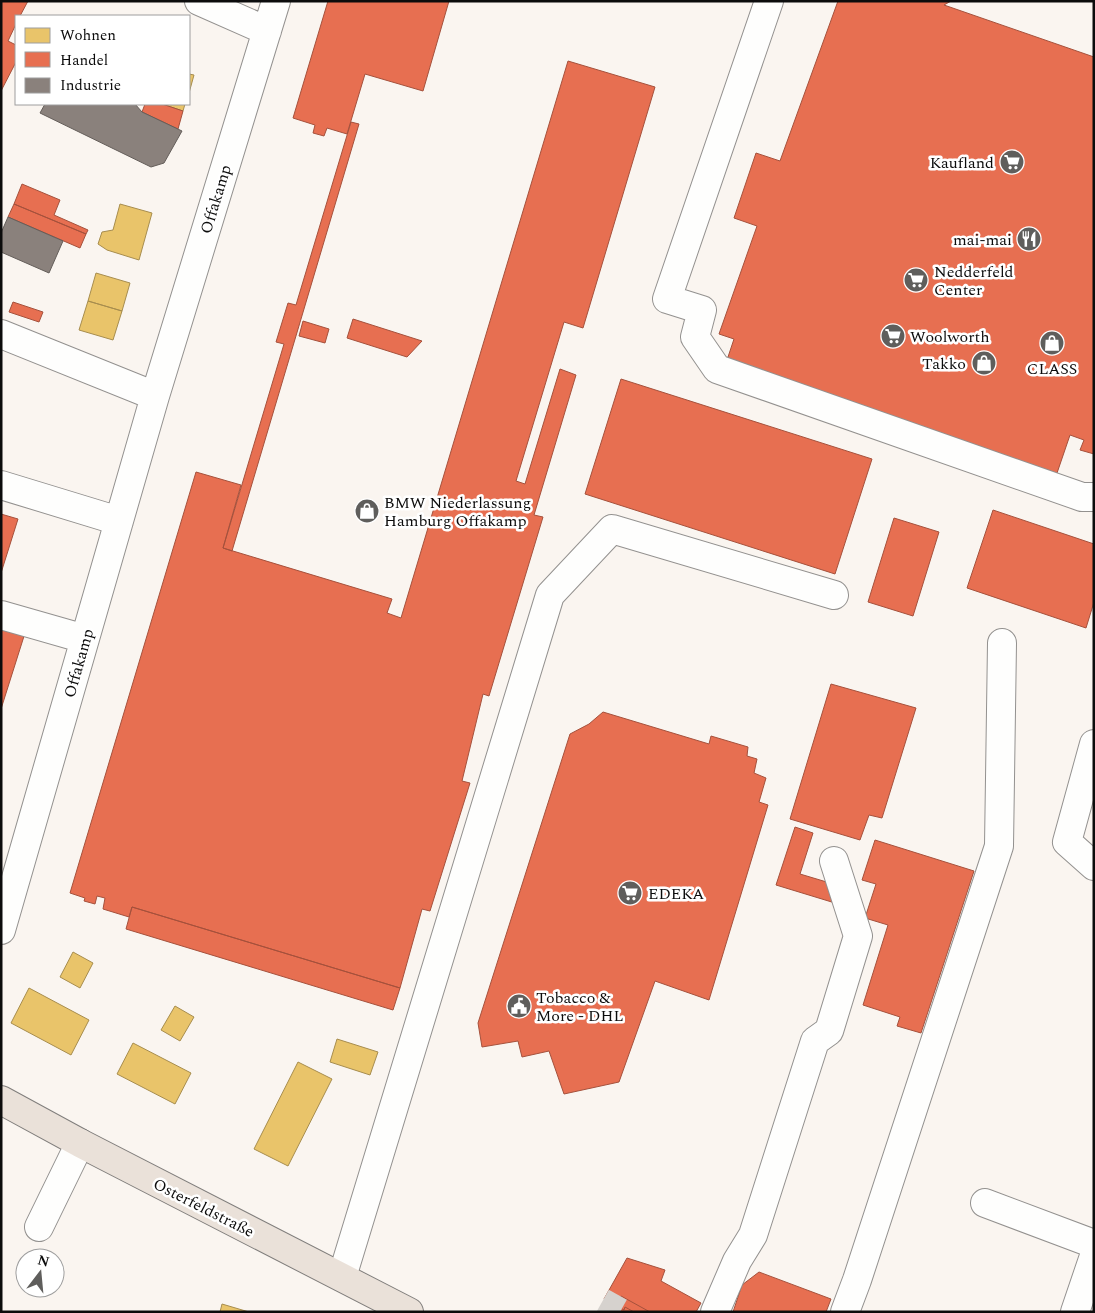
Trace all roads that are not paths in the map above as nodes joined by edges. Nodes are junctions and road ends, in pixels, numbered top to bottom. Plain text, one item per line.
1 (199, 1) edge
2 (276, 1) edge
3 (769, 1) edge
4 (266, 31) junction
5 (1, 334) edge
6 (154, 396) junction
7 (1, 485) edge
8 (1094, 497) edge
9 (119, 521) junction
10 (834, 595) dead end
11 (1, 615) edge
12 (85, 639) junction
13 (1002, 643) dead end
14 (1094, 744) edge
15 (834, 861) dead end
16 (1094, 866) edge
17 (1, 930) edge
18 (1, 1100) edge
19 (80, 1143) junction
20 (985, 1203) dead end
21 (39, 1227) dead end
22 (1094, 1244) edge
23 (1094, 1256) edge
24 (342, 1277) junction
25 (375, 1304) edge
26 (409, 1312) edge
27 (715, 1312) edge
28 (845, 1312) edge
29 (1075, 1312) edge

1 - 4 street
2 - 4 street, Offakamp
3 - 8 street
4 - 6 street, Offakamp
5 - 6 street
6 - 9 street, Offakamp
7 - 9 street
9 - 12 street, Offakamp
10 - 24 street
11 - 12 street
12 - 17 street, Offakamp
13 - 28 street
14 - 16 street
15 - 27 street
18 - 19 main road, Osterfeldstraße
19 - 21 street
19 - 24 main road, Osterfeldstraße
20 - 22 street
23 - 29 street
24 - 25 main road, Osterfeldstraße
25 - 26 main road, Osterfeldstraße

